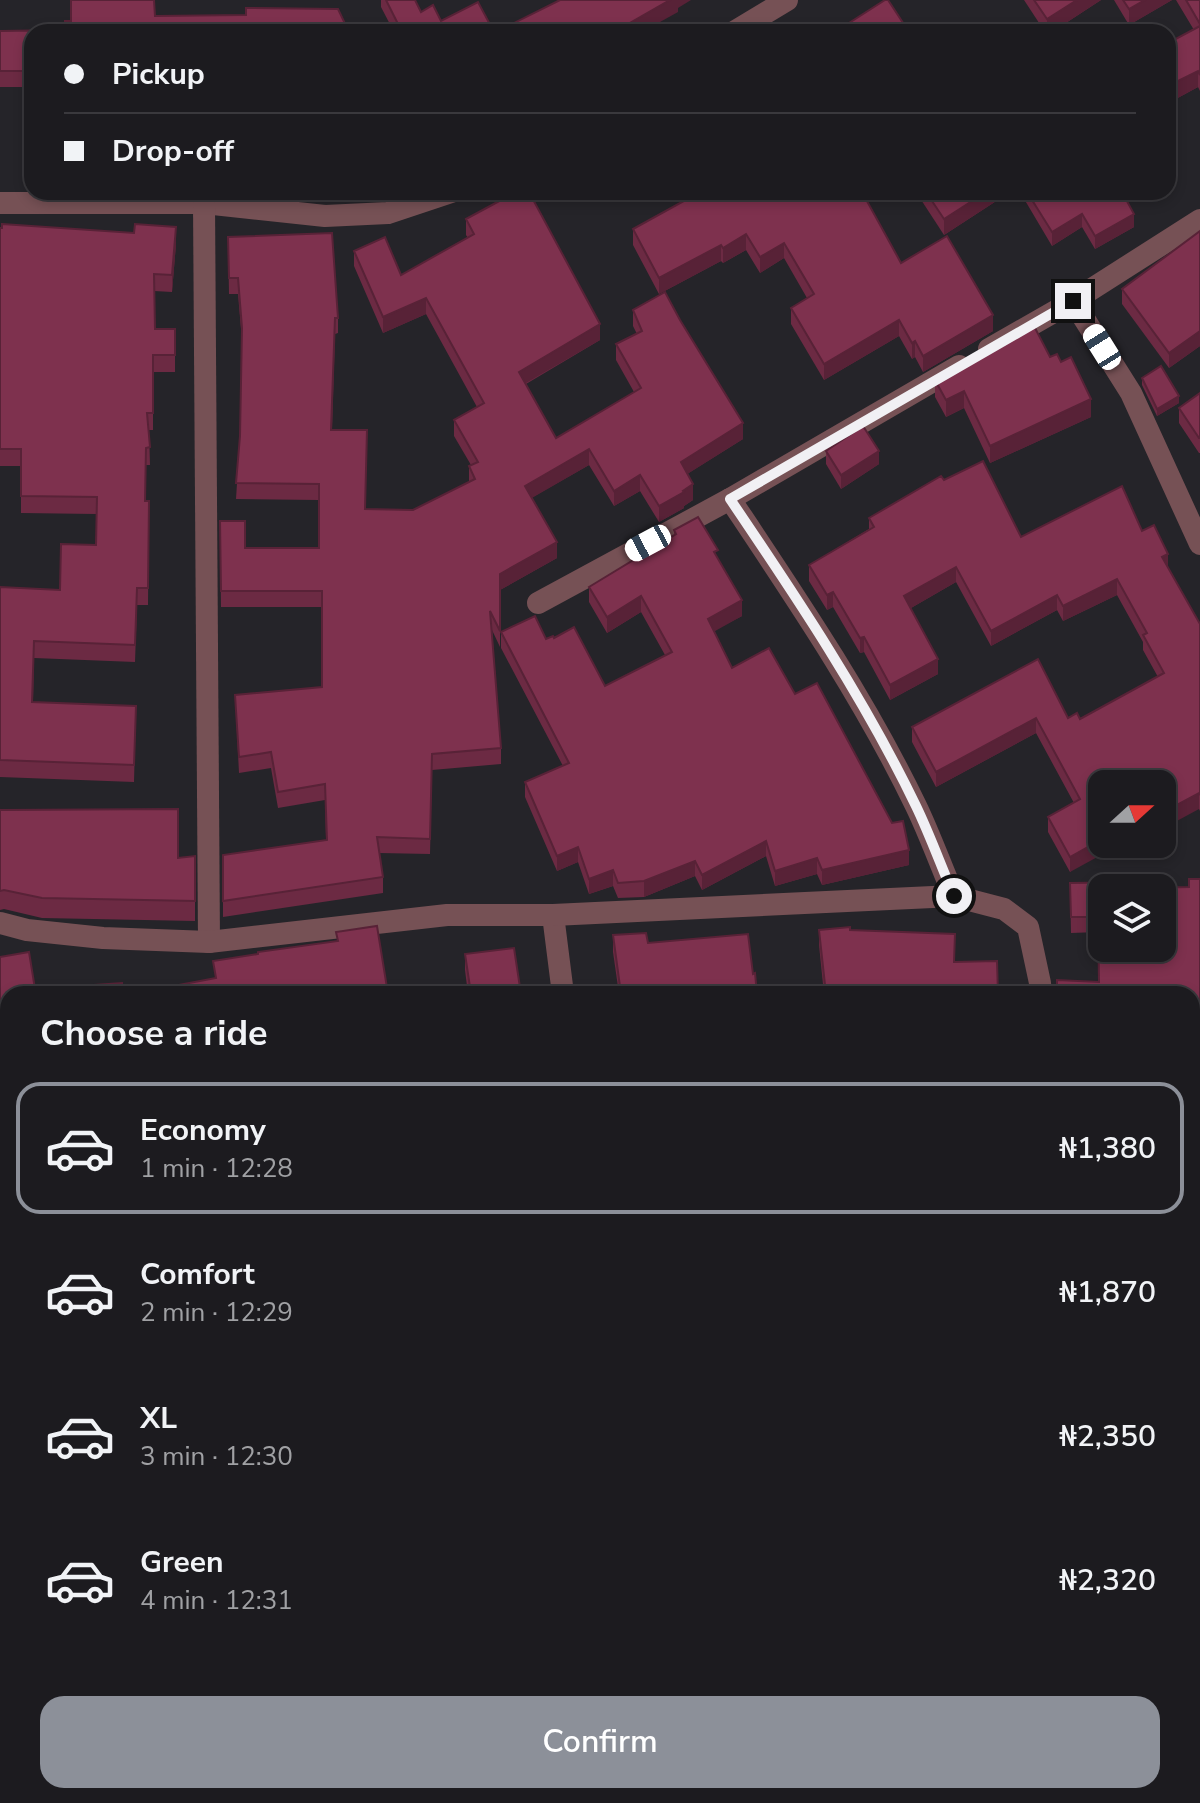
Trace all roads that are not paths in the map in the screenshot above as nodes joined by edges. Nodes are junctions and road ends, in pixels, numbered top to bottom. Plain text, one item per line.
1 (787, 0) edge
2 (747, 24) edge
3 (427, 200) edge
4 (0, 203) edge
5 (204, 203) junction
6 (1200, 220) edge
7 (1073, 301) junction
8 (730, 499) junction
9 (1200, 544) edge
10 (538, 603) dead end
11 (954, 896) junction
12 (553, 915) junction
13 (0, 923) edge
14 (209, 942) junction
15 (562, 986) edge
16 (1040, 986) edge

1 - 2 street
3 - 5 street
4 - 5 street
5 - 14 street
6 - 7 street
7 - 8 street
7 - 9 street
8 - 10 street
8 - 11 street
11 - 12 street
11 - 16 street
12 - 14 street
12 - 15 street
13 - 14 street

